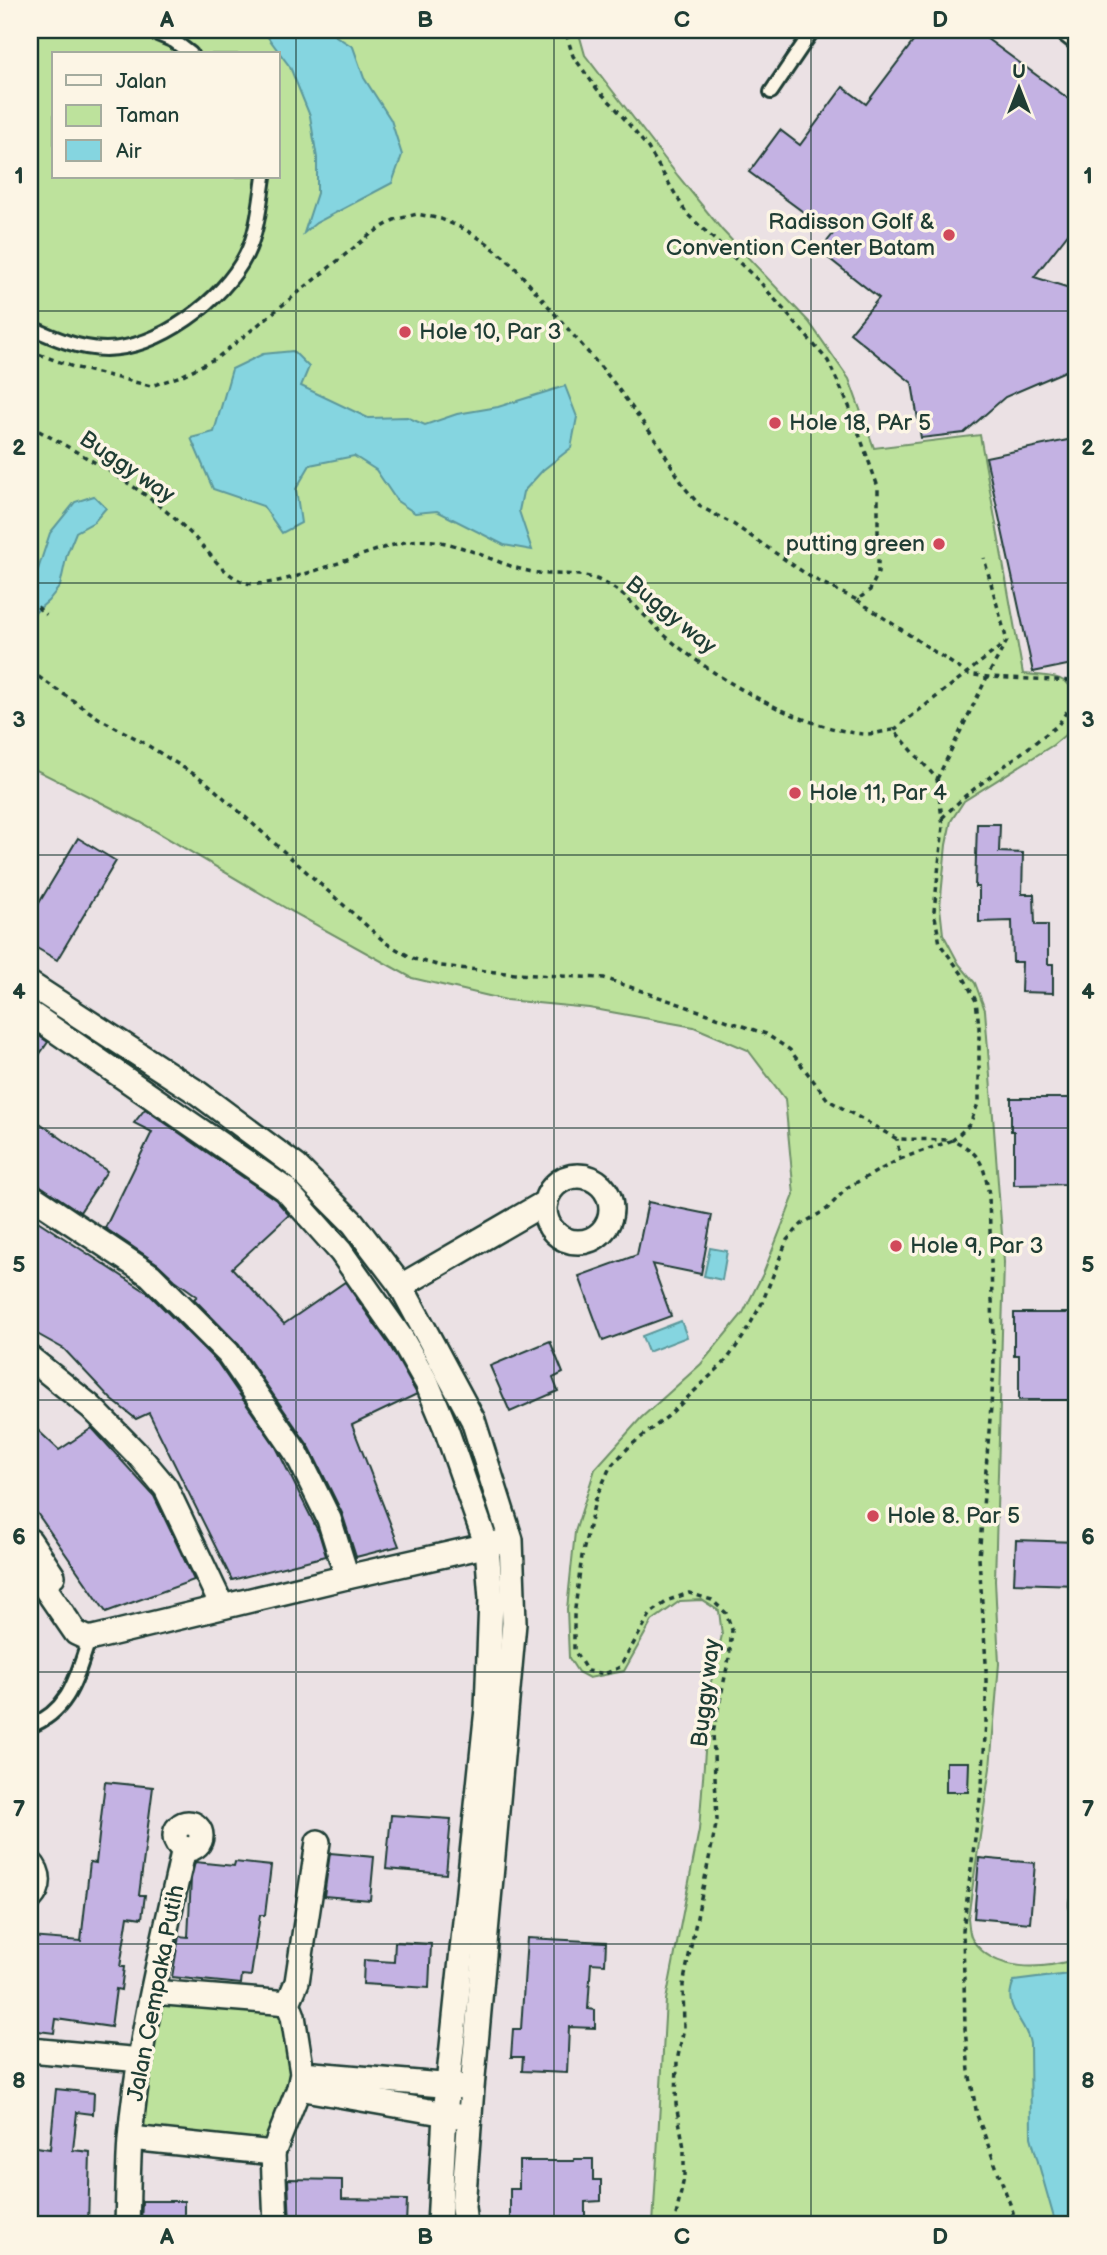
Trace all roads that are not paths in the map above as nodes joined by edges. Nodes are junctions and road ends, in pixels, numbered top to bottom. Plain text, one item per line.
1 (148, 30) edge
2 (813, 30) edge
3 (1058, 30) edge
4 (1077, 45) edge
5 (188, 52) edge
6 (771, 92) dead end
7 (264, 178) edge
8 (30, 327) edge
9 (30, 984) edge
10 (30, 1013) edge
11 (30, 1195) edge
12 (546, 1202) dead end
13 (401, 1286) junction
14 (30, 1358) edge
15 (512, 1540) junction
16 (30, 1541) edge
17 (487, 1546) junction
18 (30, 1566) edge
19 (347, 1577) junction
20 (222, 1606) junction
21 (99, 1633) junction
22 (30, 1726) edge
23 (318, 1842) dead end
24 (184, 1848) dead end
25 (30, 1862) edge
26 (30, 1899) edge
27 (153, 1992) junction
28 (288, 2003) junction
29 (30, 2050) edge
30 (141, 2060) junction
31 (300, 2080) junction
32 (460, 2087) junction
33 (445, 2114) junction
34 (470, 2118) junction
35 (131, 2138) junction
36 (273, 2153) junction
37 (127, 2225) edge
38 (275, 2225) edge
39 (439, 2225) edge
40 (465, 2225) edge

1 - 5 lane
2 - 6 lane
3 - 4 lane
7 - 8 lane
9 - 13 street
10 - 17 street
11 - 19 street
12 - 13 street
13 - 15 street
14 - 20 street
15 - 17 street
15 - 32 street
16 - 21 street
17 - 19 street
17 - 32 street
18 - 21 street
19 - 20 street
20 - 21 street
21 - 22 lane
23 - 28 street
24 - 27 street, Jalan Cempaka Putih
25 - 26 street
27 - 28 street
27 - 30 street, Jalan Cempaka Putih
28 - 31 street
29 - 30 street
30 - 35 street, Jalan Cempaka Putih
31 - 32 street
31 - 33 street
31 - 36 street
32 - 33 street
32 - 34 street
33 - 34 street
33 - 39 street
34 - 40 street
35 - 36 street
35 - 37 street, Jalan Cempaka Putih
36 - 38 street

